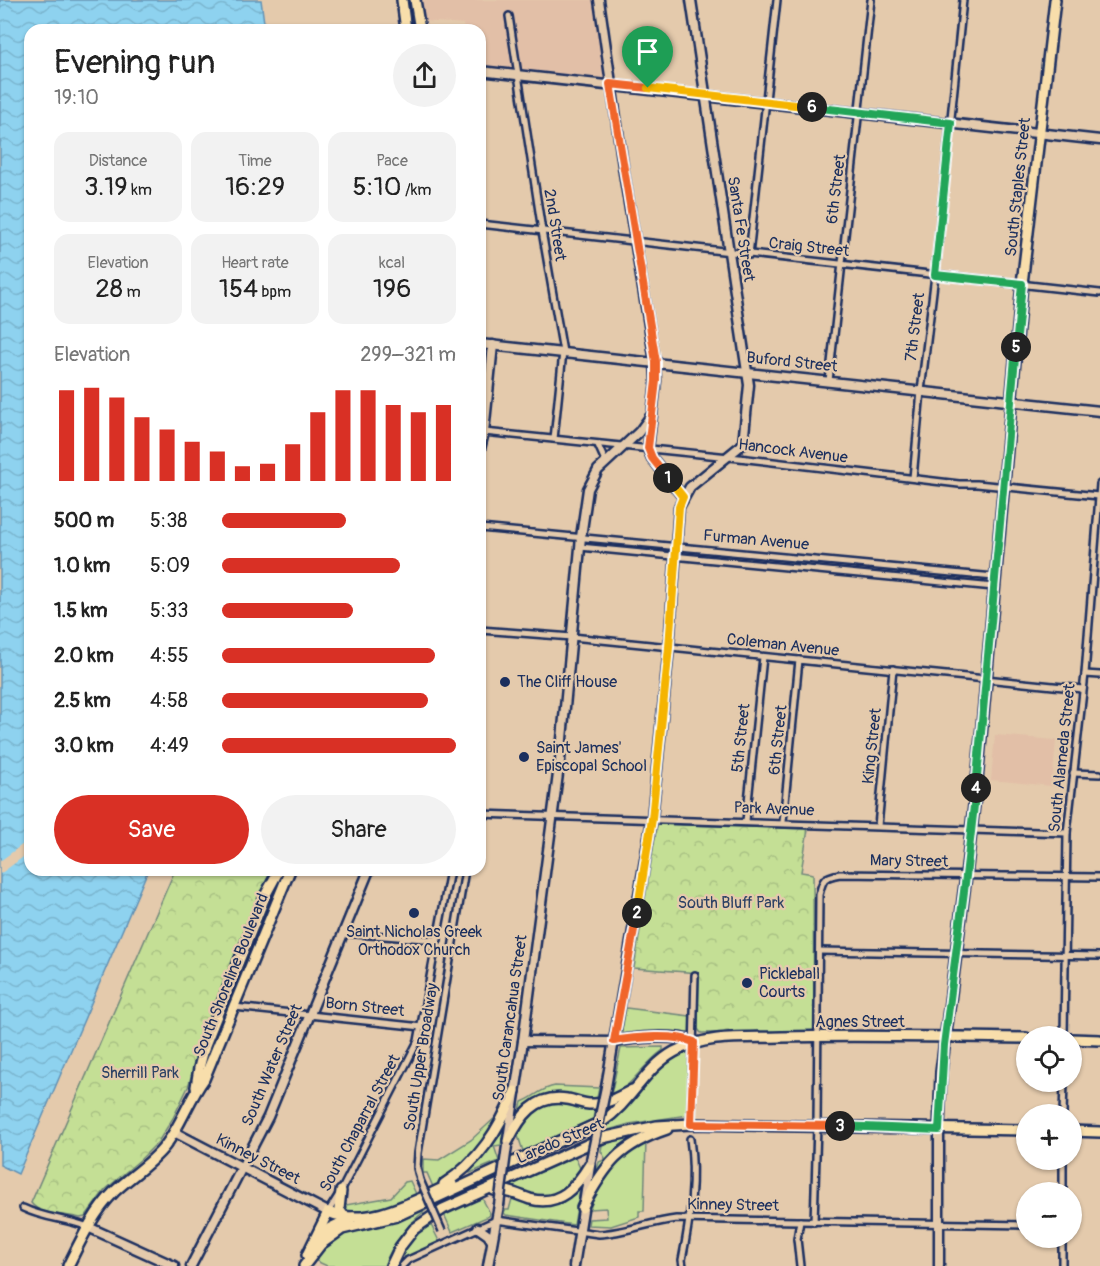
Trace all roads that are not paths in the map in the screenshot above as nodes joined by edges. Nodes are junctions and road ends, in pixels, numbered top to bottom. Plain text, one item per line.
1 (402, 0) edge
2 (416, 0) edge
3 (599, 0) edge
4 (691, 0) edge
5 (777, 0) edge
6 (871, 0) edge
7 (963, 0) edge
8 (1054, 0) edge
9 (509, 16) dead end
10 (405, 24) edge
11 (419, 24) edge
12 (486, 72) edge
13 (519, 75) junction
14 (610, 84) junction
15 (706, 95) junction
16 (765, 102) junction
17 (859, 112) junction
18 (951, 123) junction
19 (1039, 134) junction
20 (1100, 140) edge
21 (486, 225) edge
22 (542, 231) junction
23 (635, 242) junction
24 (729, 253) junction
25 (749, 255) junction
26 (841, 264) junction
27 (935, 275) junction
28 (1022, 284) junction
29 (1100, 293) edge
30 (486, 344) edge
31 (493, 345) junction
32 (563, 352) junction
33 (656, 362) junction
34 (748, 372) junction
35 (829, 381) junction
36 (921, 391) junction
37 (1012, 401) junction
38 (1100, 411) edge
39 (486, 413) edge
40 (652, 414) junction
41 (486, 432) edge
42 (555, 439) junction
43 (743, 444) junction
44 (598, 445) junction
45 (623, 446) junction
46 (648, 448) junction
47 (729, 457) junction
48 (746, 459) junction
49 (606, 463) junction
50 (913, 478) junction
51 (1100, 484) edge
52 (1002, 486) junction
53 (1099, 496) edge
54 (683, 497) junction
55 (486, 529) edge
56 (1098, 529) edge
57 (581, 537) junction
58 (676, 546) junction
59 (580, 547) junction
60 (675, 557) junction
61 (788, 557) junction
62 (888, 566) junction
63 (787, 567) junction
64 (887, 577) junction
65 (994, 577) junction
66 (994, 587) junction
67 (486, 630) edge
68 (572, 637) junction
69 (669, 647) junction
70 (763, 657) junction
71 (799, 660) junction
72 (893, 669) junction
73 (1085, 674) junction
74 (1100, 675) edge
75 (986, 679) junction
76 (1083, 688) junction
77 (1073, 773) junction
78 (1100, 774) edge
79 (486, 814) edge
80 (554, 817) junction
81 (652, 819) junction
82 (746, 821) junction
83 (783, 822) junction
84 (878, 826) junction
85 (971, 830) junction
86 (1067, 833) junction
87 (276, 876) edge
88 (288, 876) edge
89 (367, 876) edge
90 (449, 876) edge
91 (464, 876) edge
92 (966, 876) junction
93 (1067, 877) junction
94 (1100, 877) edge
95 (343, 933) junction
96 (438, 940) junction
97 (819, 951) junction
98 (956, 954) junction
99 (1065, 955) junction
100 (1100, 956) edge
101 (695, 975) dead end
102 (234, 1007) junction
103 (310, 1015) junction
104 (1064, 1026) edge
105 (422, 1027) junction
106 (818, 1036) junction
107 (945, 1037) junction
108 (1016, 1038) edge
109 (1082, 1039) edge
110 (1100, 1040) edge
111 (523, 1041) junction
112 (614, 1041) junction
113 (694, 1042) junction
114 (637, 1087) junction
115 (196, 1089) junction
116 (515, 1091) junction
117 (691, 1124) junction
118 (677, 1125) junction
119 (817, 1125) junction
120 (939, 1130) junction
121 (1016, 1130) edge
122 (1082, 1131) edge
123 (174, 1132) junction
124 (1100, 1132) edge
125 (690, 1139) dead end
126 (507, 1143) junction
127 (533, 1155) junction
128 (591, 1162) junction
129 (241, 1167) junction
130 (341, 1191) junction
131 (482, 1191) junction
132 (429, 1194) junction
133 (23, 1208) dead end
134 (582, 1208) junction
135 (328, 1212) junction
136 (344, 1216) junction
137 (356, 1216) junction
138 (690, 1219) junction
139 (496, 1220) junction
140 (800, 1221) junction
141 (814, 1222) junction
142 (939, 1224) junction
143 (1016, 1226) edge
144 (88, 1227) junction
145 (478, 1228) junction
146 (578, 1231) junction
147 (492, 1240) junction
148 (448, 1242) junction
149 (312, 1243) junction
150 (1062, 1248) edge
151 (68, 1266) edge
152 (174, 1266) edge
153 (191, 1266) edge
154 (303, 1266) edge
155 (391, 1266) edge
156 (402, 1266) edge
157 (488, 1266) edge
158 (574, 1266) edge
159 (683, 1266) edge
160 (800, 1266) edge
161 (939, 1266) edge
162 (1062, 1266) edge

1 - 10 main road
2 - 11 main road
3 - 14 main road
4 - 15 main road, Santa Fe Street
5 - 16 street
6 - 17 street, 6th Street
7 - 18 street, 7th Street
8 - 19 main road, South Staples Street
9 - 13 street, 2nd Street
12 - 13 main road
13 - 14 main road
13 - 22 street, 2nd Street
14 - 15 main road
14 - 23 main road
15 - 16 main road
15 - 24 main road, Santa Fe Street
16 - 17 main road
16 - 25 street
17 - 18 main road
17 - 26 street, 6th Street
18 - 19 main road
18 - 27 street, 7th Street
19 - 20 main road
19 - 28 main road, South Staples Street
21 - 22 street, Craig Street
22 - 23 street, Craig Street
22 - 32 street, 2nd Street
23 - 24 street, Craig Street
23 - 33 main road
24 - 25 street, Craig Street
24 - 34 main road, Santa Fe Street
25 - 26 street, Craig Street
26 - 27 street, Craig Street
26 - 35 street, 6th Street
27 - 28 street, Craig Street
27 - 36 street, 7th Street
28 - 29 street, Craig Street
28 - 37 main road, South Staples Street
30 - 31 main road, Buford Street
31 - 32 main road, Buford Street
31 - 39 main road
32 - 33 main road, Buford Street
32 - 42 street, 2nd Street
33 - 34 main road, Buford Street
33 - 40 main road
34 - 35 main road, Buford Street
34 - 43 main road, Santa Fe Street
35 - 36 main road, Buford Street
36 - 37 main road, Buford Street
36 - 50 street, 7th Street
37 - 38 main road, Buford Street
37 - 52 main road, South Staples Street
40 - 45 main road, South Carancahua Street
40 - 46 main road
41 - 42 street, Hancock Avenue
42 - 44 street, Hancock Avenue
43 - 47 main road
43 - 48 street
44 - 45 street, Hancock Avenue
44 - 49 street
45 - 46 street, Hancock Avenue
45 - 49 main road, South Carancahua Street
46 - 47 street, Hancock Avenue
46 - 54 main road
47 - 48 street, Hancock Avenue
47 - 54 main road
48 - 50 street, Hancock Avenue
49 - 57 main road, South Carancahua Street
50 - 52 street, Hancock Avenue
51 - 53 street, South Alameda Street
52 - 53 street, Hancock Avenue
52 - 65 main road, South Staples Street
53 - 56 street, South Alameda Street
54 - 58 main road
55 - 57 street, Furman Avenue
56 - 73 street, South Alameda Street
57 - 58 street, Furman Avenue
57 - 59 main road, South Carancahua Street
58 - 60 main road
58 - 61 street, Furman Avenue
59 - 60 street, Furman Avenue
59 - 68 main road, South Carancahua Street
60 - 63 street, Furman Avenue
60 - 69 main road
61 - 62 street, Furman Avenue
61 - 63 street
62 - 64 street
62 - 65 street, Furman Avenue
63 - 64 street, Furman Avenue
64 - 66 street, Furman Avenue
65 - 66 main road, South Staples Street
66 - 75 main road, South Staples Street
67 - 68 street, Coleman Avenue
68 - 69 street, Coleman Avenue
68 - 80 main road, South Carancahua Street
69 - 70 street, Coleman Avenue
69 - 81 main road
70 - 71 street, Coleman Avenue
70 - 82 street, 5th Street
71 - 72 street, Coleman Avenue
71 - 83 street, 6th Street
72 - 75 street, Coleman Avenue
72 - 84 street, King Street
73 - 74 street
73 - 76 street, South Alameda Street
75 - 76 street, Coleman Avenue
75 - 85 main road, South Staples Street
76 - 77 street, South Alameda Street
77 - 78 street
77 - 86 street, South Alameda Street
79 - 80 street, Park Avenue
80 - 81 street, Park Avenue
80 - 111 main road, South Carancahua Street
81 - 82 street, Park Avenue
81 - 112 main road
82 - 83 street, Park Avenue
83 - 84 street, Park Avenue
84 - 85 street, Park Avenue
85 - 86 street, Park Avenue
85 - 92 main road, South Staples Street
86 - 93 street, South Alameda Street
87 - 115 main road, South Shoreline Boulevard
88 - 102 main road, South Shoreline Boulevard
89 - 95 main road, South Water Street
90 - 96 street, South Chaparral Street
91 - 148 street, South Upper Broadway, bridge
92 - 93 street, Mary Street
92 - 97 street, Mary Street
92 - 98 main road, South Staples Street
93 - 94 street, Mary Street
93 - 99 street, South Alameda Street
95 - 96 street
95 - 103 main road, South Water Street
96 - 105 street, South Chaparral Street
97 - 98 street
97 - 106 street
98 - 99 street
98 - 107 main road, South Staples Street
99 - 100 street
99 - 104 street, South Alameda Street
101 - 113 street
102 - 103 street, Born Street
102 - 115 main road, South Shoreline Boulevard
103 - 105 street, Born Street
103 - 129 main road, South Water Street
105 - 130 street, South Chaparral Street
106 - 107 main road, Agnes Street
106 - 113 main road, Agnes Street
106 - 119 street
107 - 108 main road, Agnes Street
107 - 120 main road, South Staples Street
109 - 110 main road
111 - 112 main road
111 - 116 main road, South Carancahua Street
112 - 113 main road
112 - 128 main road, bridge
113 - 114 main road
113 - 117 street
114 - 126 main road
114 - 127 main road
115 - 123 main road, South Shoreline Boulevard
116 - 126 main road, South Carancahua Street
116 - 132 main road
117 - 118 main road, Laredo Street
117 - 119 main road, Laredo Street
118 - 131 main road, Laredo Street
118 - 134 main road
119 - 120 main road, Laredo Street
119 - 141 street
120 - 121 main road, Laredo Street
120 - 142 main road
122 - 124 main road
123 - 129 main road, Kinney Street
123 - 144 main road, South Shoreline Boulevard
125 - 138 street
126 - 139 main road, South Carancahua Street, bridge
127 - 132 main road
127 - 154 main road
128 - 131 main road
128 - 134 main road
129 - 135 main road, Kinney Street
129 - 153 main road, South Water Street
130 - 135 street, South Chaparral Street
130 - 136 main road
131 - 155 main road, Laredo Street
132 - 137 main road
133 - 144 street
134 - 146 main road
135 - 136 main road
135 - 149 main road
136 - 137 main road
137 - 149 main road
138 - 140 street, Kinney Street
138 - 146 street, Kinney Street
138 - 159 street
139 - 145 street
139 - 146 street, Kinney Street
139 - 147 main road, South Carancahua Street
140 - 141 street, Kinney Street
140 - 160 street
141 - 142 street, Kinney Street
142 - 143 street, Kinney Street
142 - 161 main road
144 - 151 main road, South Shoreline Boulevard
144 - 152 main road
145 - 147 main road
145 - 148 street
146 - 158 main road
147 - 157 main road, South Carancahua Street
148 - 156 street
149 - 154 main road
150 - 162 street

